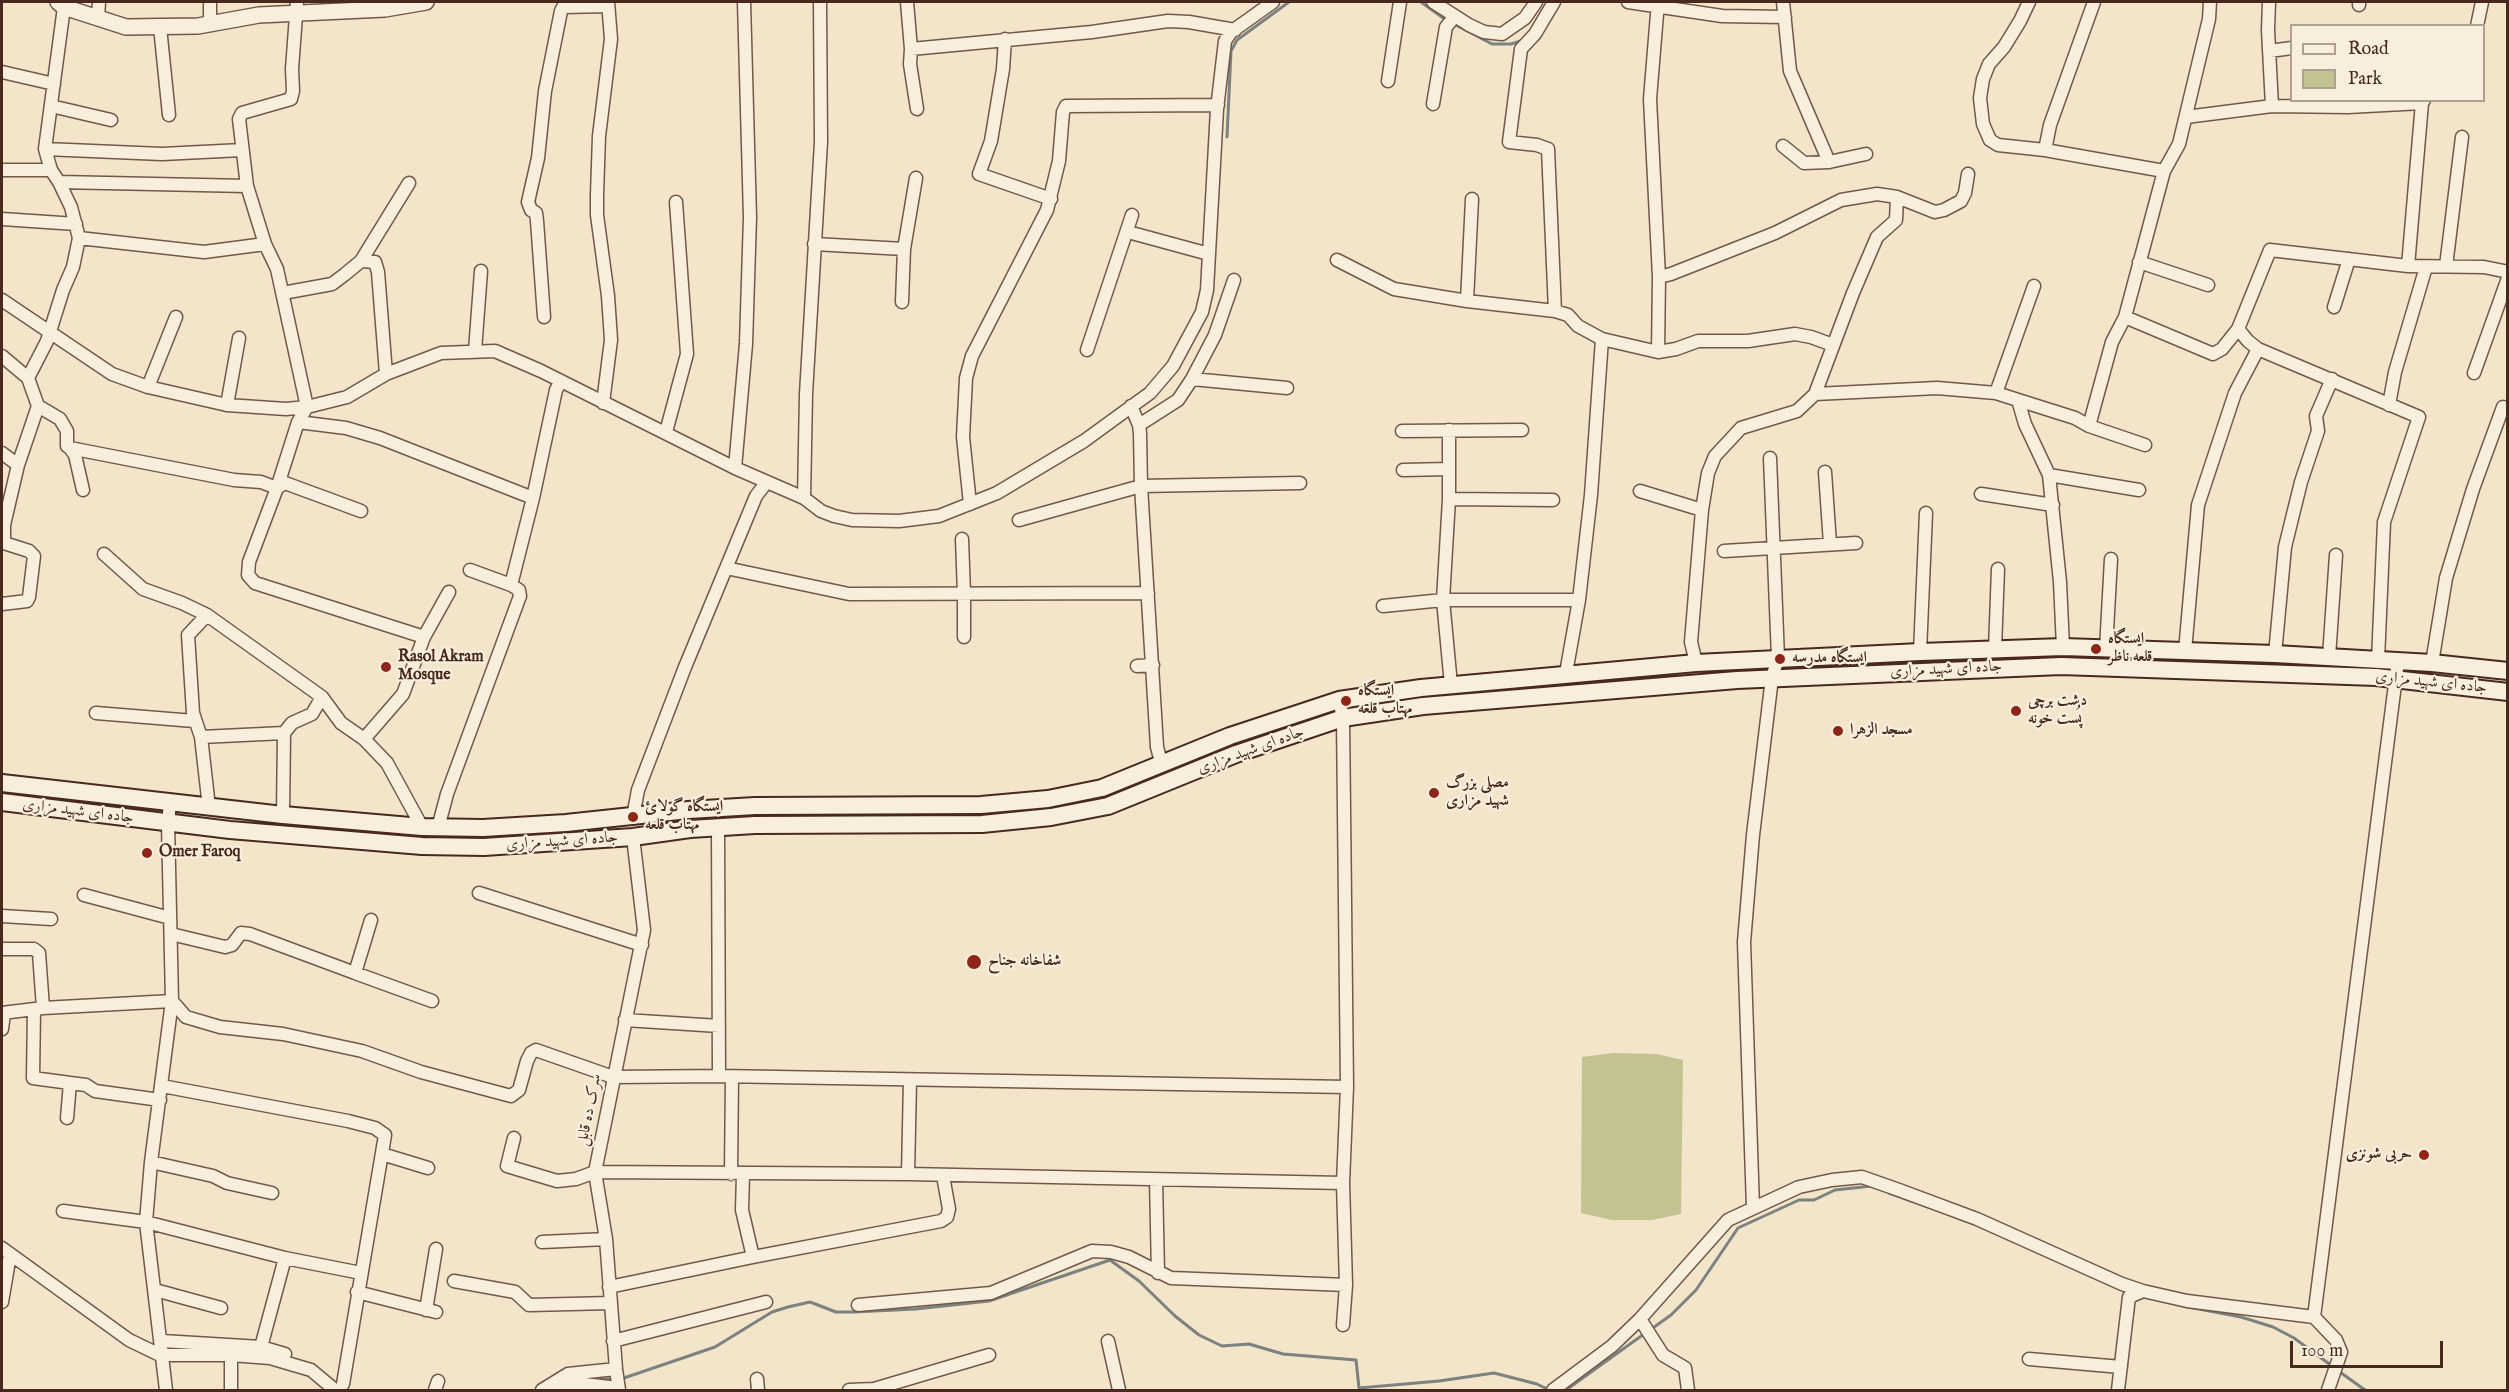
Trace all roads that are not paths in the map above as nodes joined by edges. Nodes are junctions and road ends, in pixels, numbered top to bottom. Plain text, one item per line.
1 (210, 2) edge
2 (426, 2) edge
3 (744, 2) edge
4 (820, 2) edge
5 (907, 2) edge
6 (1273, 2) edge
7 (1400, 2) edge
8 (1433, 2) edge
9 (1536, 2) edge
10 (1554, 2) edge
11 (1628, 2) edge
12 (1784, 2) edge
13 (2029, 2) edge
14 (2094, 2) edge
15 (2210, 2) edge
16 (2270, 2) edge
17 (2482, 2) edge
18 (61, 4) edge
19 (608, 4) edge
20 (1658, 4) edge
21 (332, 7) edge
22 (297, 8) edge
23 (98, 9) edge
24 (1455, 16) junction
25 (1785, 17) junction
26 (2477, 24) edge
27 (210, 25) junction
28 (160, 27) junction
29 (1235, 30) junction
30 (1521, 34) junction
31 (1005, 39) junction
32 (2290, 48) edge
33 (912, 49) junction
34 (2269, 51) junction
35 (2, 72) edge
36 (1388, 81) dead end
37 (54, 84) junction
38 (2423, 102) edge
39 (1432, 104) dead end
40 (1218, 105) junction
41 (51, 106) junction
42 (2272, 106) junction
43 (917, 109) dead end
44 (169, 115) dead end
45 (2186, 117) junction
46 (111, 120) dead end
47 (2462, 137) dead end
48 (1783, 146) dead end
49 (45, 149) junction
50 (242, 150) junction
51 (2045, 150) junction
52 (1866, 154) dead end
53 (1829, 162) junction
54 (2, 170) edge
55 (51, 170) junction
56 (2164, 171) junction
57 (1968, 174) dead end
58 (916, 178) dead end
59 (59, 182) junction
60 (409, 183) dead end
61 (247, 186) junction
62 (1897, 197) junction
63 (1051, 199) junction
64 (1472, 199) dead end
65 (676, 202) dead end
66 (1132, 215) dead end
67 (2, 219) edge
68 (76, 224) junction
69 (1128, 231) junction
70 (79, 238) junction
71 (265, 244) junction
72 (814, 244) junction
73 (904, 249) junction
74 (1209, 254) junction
75 (2349, 259) junction
76 (1337, 260) dead end
77 (361, 261) junction
78 (2139, 261) junction
79 (2408, 266) junction
80 (2446, 266) junction
81 (2426, 267) junction
82 (481, 271) dead end
83 (2508, 272) edge
84 (1659, 277) junction
85 (2508, 278) edge
86 (1234, 280) dead end
87 (2208, 285) dead end
88 (2034, 286) dead end
89 (283, 292) junction
90 (2, 300) edge
91 (1467, 301) junction
92 (902, 302) dead end
93 (2334, 307) dead end
94 (1556, 311) junction
95 (176, 317) dead end
96 (544, 317) dead end
97 (2125, 317) junction
98 (2238, 329) junction
99 (48, 336) junction
100 (239, 338) dead end
101 (1602, 339) junction
102 (1833, 345) junction
103 (2258, 349) junction
104 (1087, 350) dead end
105 (475, 351) junction
106 (1658, 352) junction
107 (2, 356) edge
108 (2474, 373) dead end
109 (386, 374) junction
110 (28, 378) junction
111 (1192, 379) junction
112 (2332, 379) junction
113 (559, 386) junction
114 (148, 387) junction
115 (1287, 388) dead end
116 (1996, 393) junction
117 (1815, 394) junction
118 (2018, 400) junction
119 (603, 403) junction
120 (38, 405) junction
121 (227, 405) junction
122 (2389, 405) junction
123 (307, 407) junction
124 (2503, 407) dead end
125 (1132, 408) junction
126 (299, 420) junction
127 (1139, 424) junction
128 (2090, 426) junction
129 (1449, 430) junction
130 (1522, 430) dead end
131 (1402, 431) dead end
132 (666, 432) junction
133 (2145, 445) dead end
134 (70, 448) junction
135 (2, 453) edge
136 (1770, 459) dead end
137 (18, 465) junction
138 (735, 468) junction
139 (1449, 469) junction
140 (1403, 470) dead end
141 (1825, 472) dead end
142 (2049, 475) junction
143 (1300, 483) dead end
144 (1141, 486) junction
145 (277, 488) junction
146 (761, 489) junction
147 (83, 490) dead end
148 (2139, 490) dead end
149 (1640, 491) dead end
150 (1981, 494) dead end
151 (533, 498) junction
152 (804, 498) junction
153 (1449, 499) junction
154 (1553, 500) dead end
155 (970, 504) junction
156 (2053, 505) junction
157 (1702, 510) junction
158 (361, 511) dead end
159 (1926, 513) dead end
160 (1018, 520) dead end
161 (962, 539) dead end
162 (1856, 543) dead end
163 (1830, 544) junction
164 (1774, 548) junction
165 (1724, 551) dead end
166 (104, 554) dead end
167 (2336, 555) dead end
168 (2111, 559) dead end
169 (726, 568) junction
170 (1998, 569) dead end
171 (470, 570) dead end
172 (511, 585) junction
173 (449, 592) dead end
174 (1148, 593) junction
175 (964, 594) junction
176 (1443, 600) junction
177 (1579, 600) junction
178 (2, 604) edge
179 (1383, 606) dead end
180 (207, 615) junction
181 (424, 637) junction
182 (963, 637) dead end
183 (2063, 647) junction
184 (1995, 649) junction
185 (2106, 649) junction
186 (2185, 651) junction
187 (1920, 652) junction
188 (2275, 654) junction
189 (2329, 657) junction
190 (1778, 658) junction
191 (2378, 660) junction
192 (2398, 661) junction
193 (1696, 663) junction
194 (2432, 663) junction
195 (1153, 665) junction
196 (1137, 666) dead end
197 (2508, 671) edge
198 (1566, 673) junction
199 (1772, 678) junction
200 (2396, 679) junction
201 (1451, 685) junction
202 (2508, 692) edge
203 (322, 697) junction
204 (1339, 700) junction
205 (96, 713) dead end
206 (1343, 718) junction
207 (194, 721) junction
208 (284, 733) junction
209 (201, 737) junction
210 (364, 739) junction
211 (1161, 762) junction
212 (2, 783) edge
213 (2, 802) edge
214 (170, 803) junction
215 (209, 807) junction
216 (283, 815) junction
217 (854, 815) junction
218 (633, 817) junction
219 (168, 823) junction
220 (718, 827) junction
221 (430, 828) junction
222 (633, 837) junction
223 (479, 893) dead end
224 (84, 895) dead end
225 (2, 916) edge
226 (170, 918) junction
227 (51, 919) dead end
228 (372, 920) dead end
229 (171, 934) junction
230 (642, 945) junction
231 (2, 949) edge
232 (356, 973) junction
233 (172, 1002) junction
234 (432, 1002) dead end
235 (39, 1009) junction
236 (3, 1013) edge
237 (625, 1020) junction
238 (719, 1026) junction
239 (2, 1029) edge
240 (719, 1076) junction
241 (613, 1077) junction
242 (732, 1077) junction
243 (910, 1081) junction
244 (70, 1083) junction
245 (162, 1086) junction
246 (1347, 1087) junction
247 (160, 1100) junction
248 (66, 1118) dead end
249 (514, 1137) dead end
250 (382, 1154) junction
251 (151, 1162) junction
252 (428, 1168) dead end
253 (595, 1172) junction
254 (737, 1174) junction
255 (908, 1174) junction
256 (943, 1176) junction
257 (1156, 1180) junction
258 (1343, 1183) junction
259 (272, 1192) dead end
260 (1753, 1207) junction
261 (63, 1211) dead end
262 (146, 1222) junction
263 (606, 1239) junction
264 (542, 1242) dead end
265 (436, 1249) dead end
266 (6, 1252) edge
267 (753, 1257) junction
268 (285, 1258) junction
269 (361, 1273) junction
270 (1158, 1273) junction
271 (454, 1281) dead end
272 (1346, 1285) junction
273 (609, 1287) junction
274 (155, 1290) junction
275 (2143, 1291) junction
276 (357, 1292) junction
277 (2, 1302) edge
278 (766, 1302) dead end
279 (611, 1303) junction
280 (858, 1305) dead end
281 (221, 1308) dead end
282 (2314, 1317) junction
283 (1640, 1319) junction
284 (1343, 1325) dead end
285 (162, 1341) junction
286 (613, 1341) junction
287 (1108, 1341) dead end
288 (261, 1347) junction
289 (231, 1354) junction
290 (160, 1355) junction
291 (989, 1356) dead end
292 (2029, 1359) dead end
293 (2121, 1367) junction
294 (616, 1369) junction
295 (343, 1388) edge
296 (2329, 1388) edge
297 (619, 1389) edge
298 (166, 1390) edge
299 (231, 1390) edge
300 (543, 1390) edge
301 (560, 1390) edge
302 (849, 1390) edge
303 (874, 1390) edge
304 (1119, 1390) edge
305 (1553, 1390) edge
306 (1688, 1390) edge
307 (2118, 1390) edge

1 - 27 street
2 - 21 street
3 - 138 street
4 - 72 street
5 - 33 street
6 - 29 street
7 - 36 street
8 - 24 street
9 - 30 street
10 - 30 street
11 - 20 street
12 - 25 street
13 - 51 street
14 - 51 street
15 - 45 street
16 - 34 street
17 - 26 street
18 - 23 street
18 - 37 street
19 - 96 street
19 - 119 street
20 - 25 street
20 - 84 street
21 - 22 street
22 - 27 street
22 - 50 street
23 - 28 street
24 - 30 street
24 - 39 street
25 - 53 street
27 - 28 street
28 - 44 street
29 - 31 street
29 - 40 street
30 - 94 street
31 - 33 street
31 - 63 street
32 - 34 street
33 - 43 street
34 - 42 street
35 - 37 street
37 - 41 street
38 - 42 street
38 - 79 street
40 - 63 street
40 - 74 street
41 - 46 street
41 - 49 street
42 - 45 street
45 - 56 street
47 - 80 street
48 - 53 street
49 - 50 street
49 - 55 street
50 - 61 street
51 - 56 street
52 - 53 street
54 - 55 street
55 - 59 street
56 - 78 street
57 - 62 street
58 - 73 street
59 - 61 street
59 - 68 street
60 - 77 street
61 - 71 street
62 - 84 street
62 - 102 street
63 - 155 street
64 - 91 street
65 - 132 street
66 - 69 street
67 - 68 street
68 - 70 street
69 - 74 street
69 - 104 street
70 - 71 street
70 - 99 street
71 - 89 street
72 - 73 street
72 - 152 street
73 - 92 street
74 - 125 street
75 - 79 street
75 - 93 street
75 - 98 street
76 - 91 street
77 - 89 street
77 - 109 street
78 - 87 street
78 - 97 street
79 - 81 street
80 - 81 street
80 - 83 street
81 - 122 street
82 - 105 street
84 - 106 street
85 - 108 street
86 - 111 street
88 - 116 street
89 - 123 street
90 - 99 street
91 - 94 street
94 - 101 street
95 - 114 street
97 - 98 street
97 - 128 street
98 - 103 street
99 - 110 street
99 - 114 street
100 - 121 street
101 - 106 street
101 - 177 street
102 - 106 street
102 - 117 street
103 - 112 street
103 - 186 street
105 - 109 street
105 - 113 street
107 - 110 street
109 - 123 street
110 - 120 street
111 - 115 street
111 - 127 street
112 - 122 street
112 - 188 street
113 - 119 street
113 - 151 street
114 - 121 street
116 - 117 street
116 - 118 street
117 - 157 street
118 - 128 street
118 - 142 street
119 - 132 street
120 - 134 street
120 - 137 street
121 - 123 street
122 - 191 street
123 - 126 street
124 - 194 street
125 - 127 street
125 - 155 street
126 - 145 street
126 - 151 street
127 - 144 street
128 - 133 street
129 - 130 street
129 - 131 street
129 - 139 street
132 - 138 street
134 - 145 street
134 - 147 street
135 - 137 street
136 - 164 street
137 - 178 street
138 - 146 street
139 - 140 street
139 - 153 street
141 - 163 street
142 - 148 street
142 - 156 street
143 - 144 street
144 - 160 street
144 - 174 street
145 - 158 street
145 - 181 street
146 - 152 street
146 - 169 street
149 - 157 street
150 - 156 street
151 - 172 street
152 - 155 street
153 - 154 street
153 - 176 street
156 - 183 street
157 - 193 street
159 - 187 street
161 - 175 street
162 - 163 street
163 - 164 street
164 - 165 street
164 - 190 street
166 - 180 street
167 - 189 street
168 - 185 street
169 - 175 street
169 - 218 street
170 - 184 street
171 - 172 street
172 - 221 street
173 - 181 street
174 - 175 street
174 - 195 street
175 - 182 street
176 - 177 street
176 - 179 street
176 - 201 street
177 - 198 street
180 - 203 street
180 - 207 street
181 - 210 street
183 - 184 main road, جاده ای شهید مزاری
183 - 185 main road, جاده ای شهید مزاری
184 - 187 main road, جاده ای شهید مزاری
185 - 186 main road, جاده ای شهید مزاری
186 - 188 main road, جاده ای شهید مزاری
187 - 190 main road, جاده ای شهید مزاری
188 - 189 main road, جاده ای شهید مزاری
189 - 191 main road, جاده ای شهید مزاری
190 - 193 main road, جاده ای شهید مزاری
190 - 199 street
191 - 192 main road, جاده ای شهید مزاری
192 - 194 main road, جاده ای شهید مزاری
192 - 200 street
193 - 198 main road, جاده ای شهید مزاری
194 - 197 main road, جاده ای شهید مزاری
195 - 196 street
195 - 211 street
198 - 201 main road, جاده ای شهید مزاری
199 - 200 main road, جاده ای شهید مزاری
199 - 206 main road, جاده ای شهید مزاری
199 - 260 street
200 - 202 main road, جاده ای شهید مزاری
200 - 282 street
201 - 204 main road, جاده ای شهید مزاری
203 - 208 street
203 - 210 street
204 - 206 street
204 - 211 main road, جاده ای شهید مزاری
205 - 207 street
206 - 217 main road, جاده ای شهید مزاری
206 - 246 street
207 - 209 street
208 - 209 street
208 - 216 street
209 - 215 street
210 - 221 street
211 - 217 main road, جاده ای شهید مزاری
212 - 214 main road, جاده ای شهید مزاری
213 - 219 main road, جاده ای شهید مزاری
214 - 215 main road, جاده ای شهید مزاری
214 - 219 street
215 - 216 main road, جاده ای شهید مزاری
216 - 221 main road, جاده ای شهید مزاری
217 - 218 main road, جاده ای شهید مزاری
217 - 220 main road, جاده ای شهید مزاری
218 - 221 main road, جاده ای شهید مزاری
219 - 222 main road, جاده ای شهید مزاری
219 - 226 street
220 - 222 main road, جاده ای شهید مزاری
220 - 238 street
222 - 230 street, سرک ده قابل
223 - 230 street
224 - 226 street
225 - 227 street
226 - 229 street
228 - 232 street
229 - 232 street
229 - 233 street
230 - 237 street, سرک ده قابل
231 - 235 street
232 - 234 street
233 - 235 street
233 - 241 street
233 - 245 street
235 - 236 street
235 - 244 street
236 - 239 street
237 - 238 street
237 - 241 street, سرک ده قابل
238 - 240 street
240 - 241 street
240 - 242 street
241 - 253 street, سرک ده قابل
242 - 243 street
242 - 254 street
243 - 246 street
243 - 255 street
244 - 247 street
244 - 248 street
245 - 247 street
245 - 250 street
246 - 258 street
247 - 251 street
249 - 253 street
250 - 252 street
250 - 269 street
251 - 259 street
251 - 262 street
253 - 254 street
253 - 263 street, سرک ده قابل
254 - 255 street
254 - 267 street
255 - 256 street
256 - 257 street
256 - 267 street
257 - 258 street
257 - 270 street
258 - 272 street
260 - 275 street
260 - 283 street
261 - 262 street
262 - 268 street
262 - 274 street
263 - 264 street
263 - 273 street, سرک ده قابل
265 - 276 street
266 - 277 street
266 - 290 street
267 - 273 street
268 - 269 street
268 - 288 street
269 - 276 street
270 - 272 street
270 - 280 street
271 - 279 street
272 - 284 street
273 - 279 street, سرک ده قابل
274 - 281 street
274 - 285 street
275 - 282 street
275 - 293 street
276 - 295 street
278 - 286 street
279 - 286 street, سرک ده قابل
282 - 296 street
283 - 305 street
283 - 306 street
285 - 288 street
285 - 290 street
286 - 294 street, سرک ده قابل
287 - 304 street
288 - 295 street
289 - 290 street
289 - 295 street
289 - 299 street
290 - 298 street
291 - 303 street
292 - 293 street
293 - 307 street
294 - 297 street, سرک ده قابل
294 - 300 street
297 - 301 street
302 - 303 street

